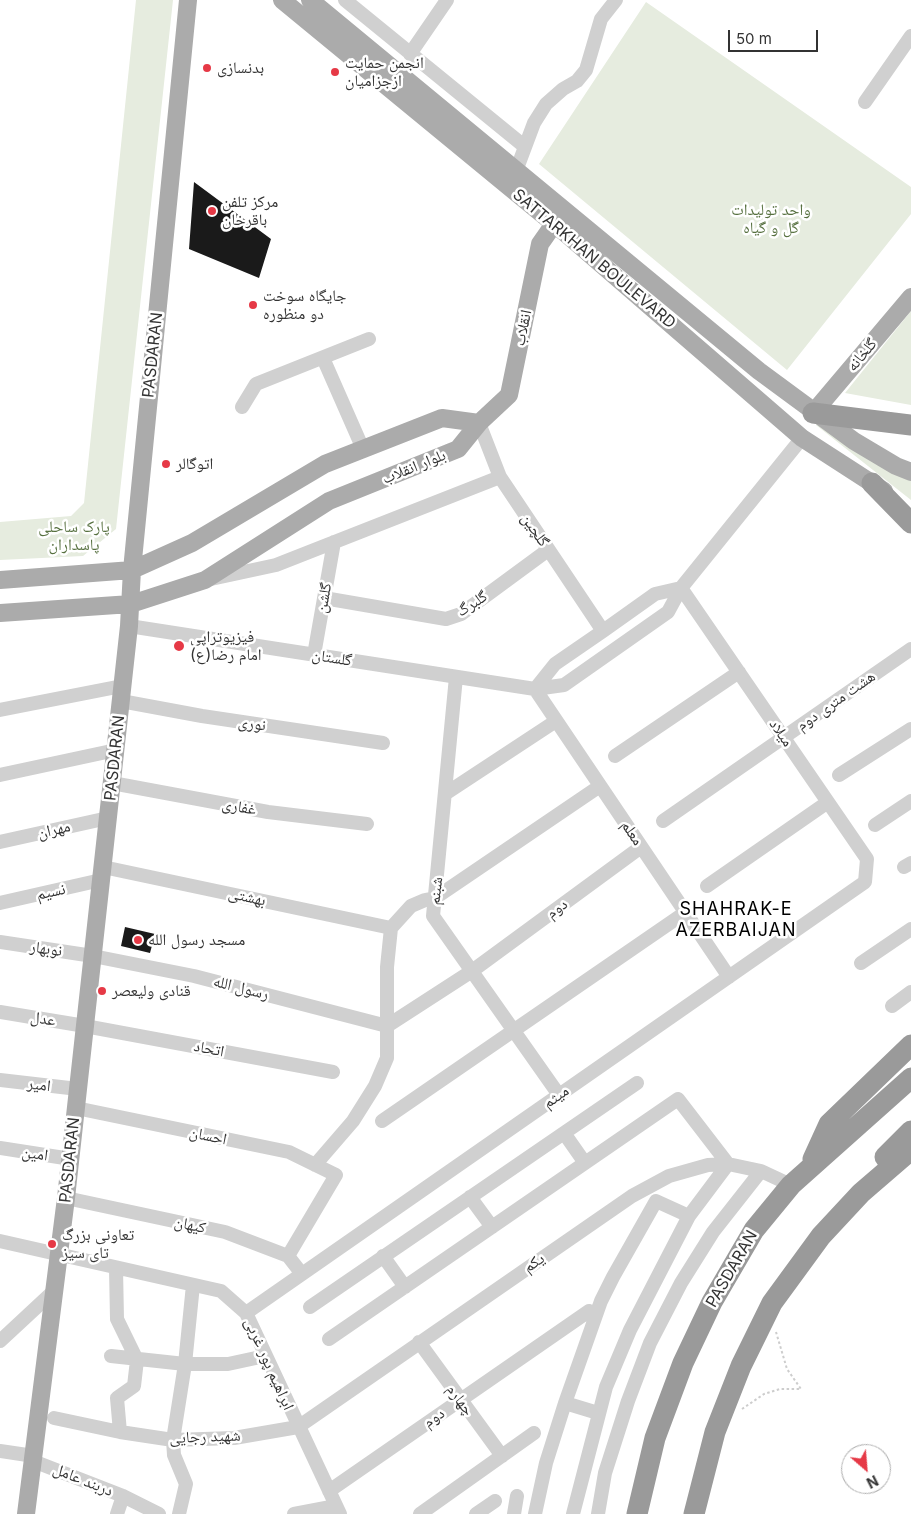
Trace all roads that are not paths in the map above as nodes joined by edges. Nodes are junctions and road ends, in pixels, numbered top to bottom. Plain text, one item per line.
1 (188, 0) edge
2 (282, 0) edge
3 (310, 0) edge
4 (345, 0) edge
5 (447, 0) edge
6 (616, 0) edge
7 (911, 36) edge
8 (410, 54) junction
9 (866, 102) dead end
10 (524, 146) junction
11 (516, 171) junction
12 (554, 224) junction
13 (911, 297) edge
14 (369, 340) dead end
15 (323, 358) junction
16 (242, 407) dead end
17 (813, 413) junction
18 (479, 423) junction
19 (911, 425) edge
20 (802, 438) junction
21 (363, 449) junction
22 (911, 472) edge
23 (500, 477) junction
24 (872, 482) junction
25 (911, 509) edge
26 (911, 523) edge
27 (334, 542) junction
28 (548, 550) junction
29 (132, 570) junction
30 (0, 580) edge
31 (205, 580) junction
32 (681, 588) junction
33 (324, 598) junction
34 (131, 604) junction
35 (0, 613) edge
36 (129, 626) junction
37 (603, 630) junction
38 (911, 649) edge
39 (314, 655) junction
40 (738, 672) junction
41 (456, 677) junction
42 (535, 689) junction
43 (122, 694) junction
44 (0, 710) edge
45 (556, 720) junction
46 (911, 729) edge
47 (783, 737) junction
48 (383, 744) dead end
49 (116, 750) junction
50 (615, 756) dead end
51 (0, 775) edge
52 (839, 775) dead end
53 (112, 783) junction
54 (600, 786) junction
55 (445, 794) junction
56 (911, 801) edge
57 (828, 802) junction
58 (108, 818) junction
59 (663, 821) dead end
60 (366, 824) dead end
61 (875, 825) dead end
62 (0, 842) edge
63 (642, 847) junction
64 (102, 873) junction
65 (865, 882) joint
66 (707, 886) dead end
67 (435, 898) junction
68 (0, 903) edge
69 (686, 912) junction
70 (390, 928) junction
71 (911, 929) edge
72 (0, 942) edge
73 (93, 956) junction
74 (861, 963) dead end
75 (472, 971) junction
76 (729, 977) junction
77 (911, 992) edge
78 (892, 1006) dead end
79 (0, 1012) edge
80 (85, 1026) junction
81 (387, 1026) junction
82 (514, 1031) junction
83 (911, 1045) edge
84 (333, 1072) dead end
85 (911, 1078) edge
86 (0, 1080) edge
87 (637, 1083) dead end
88 (78, 1090) junction
89 (559, 1095) junction
90 (911, 1097) edge
91 (76, 1108) junction
92 (382, 1121) dead end
93 (911, 1131) edge
94 (564, 1133) junction
95 (0, 1148) edge
96 (911, 1150) edge
97 (71, 1159) junction
98 (585, 1163) junction
99 (728, 1164) junction
100 (315, 1165) junction
101 (809, 1168) junction
102 (761, 1171) junction
103 (790, 1185) junction
104 (470, 1197) junction
105 (66, 1198) junction
106 (846, 1209) junction
107 (689, 1216) junction
108 (492, 1227) junction
109 (0, 1241) edge
110 (59, 1256) junction
111 (288, 1256) junction
112 (383, 1256) junction
113 (116, 1268) junction
114 (302, 1274) junction
115 (193, 1285) junction
116 (405, 1287) junction
117 (55, 1290) junction
118 (310, 1307) dead end
119 (589, 1311) dead end
120 (246, 1313) junction
121 (4, 1335) edge
122 (329, 1339) dead end
123 (419, 1342) junction
124 (110, 1356) dead end
125 (265, 1356) junction
126 (137, 1360) junction
127 (185, 1364) junction
128 (460, 1400) junction
129 (566, 1403) junction
130 (598, 1413) junction
131 (54, 1418) dead end
132 (298, 1427) junction
133 (120, 1432) junction
134 (534, 1434) dead end
135 (173, 1440) junction
136 (0, 1451) edge
137 (502, 1456) junction
138 (33, 1458) junction
139 (329, 1491) junction
140 (123, 1496) junction
141 (517, 1496) dead end
142 (495, 1501) dead end
143 (437, 1509) edge
144 (338, 1510) edge
145 (26, 1514) edge
146 (117, 1514) edge
147 (159, 1514) edge
148 (179, 1514) edge
149 (294, 1514) edge
150 (420, 1514) edge
151 (476, 1514) edge
152 (514, 1514) edge
153 (535, 1514) edge
154 (573, 1514) edge
155 (598, 1514) edge
156 (637, 1514) edge
157 (694, 1514) edge

1 - 29 main road, PASDARAN
2 - 12 main road, SATTARKHAN BOULEVARD
3 - 11 main road, SATTARKHAN BOULEVARD
4 - 8 street
5 - 8 street
6 - 10 street
7 - 9 street
8 - 10 street
10 - 11 street
11 - 17 main road, SATTARKHAN BOULEVARD
12 - 18 main road, انقلاب
12 - 20 main road, SATTARKHAN BOULEVARD
13 - 17 main road, گلخانه
14 - 15 street
15 - 16 street
15 - 21 street
17 - 19 highway
17 - 22 main road, SATTARKHAN BOULEVARD
18 - 21 main road
18 - 23 street, گلچین
18 - 31 main road, بلوار انقلاب
20 - 24 main road, SATTARKHAN BOULEVARD
20 - 32 street, گلستان
21 - 29 main road
23 - 27 street
23 - 28 street, گلچین
24 - 25 main road, SATTARKHAN BOULEVARD
24 - 26 highway
27 - 31 street
27 - 33 street, گلشن
28 - 33 street, گلبرگ
28 - 37 street, گلچین
29 - 30 main road
29 - 34 main road, PASDARAN
31 - 34 main road, بلوار انقلاب
32 - 37 street
32 - 40 street, میلاد
32 - 42 street, گلستان
33 - 39 street, گلشن
34 - 35 main road, بلوار انقلاب
34 - 36 main road, PASDARAN
36 - 39 street, گلستان
36 - 43 main road, PASDARAN
37 - 42 street
38 - 47 street, هشت متری دوم
39 - 41 street, گلستان
40 - 47 street, میلاد
40 - 50 street
41 - 42 street, گلستان
41 - 55 street, شبنم
42 - 45 street, معلم
43 - 44 street
43 - 48 street, نوری
43 - 49 main road, PASDARAN
45 - 54 street, معلم
45 - 55 street
46 - 52 street
47 - 57 street, میلاد
47 - 59 street, هشت متری دوم
49 - 51 street
49 - 53 main road, PASDARAN
53 - 58 main road, PASDARAN
53 - 60 street, غفاری
54 - 63 street, معلم
54 - 67 street
55 - 67 street, شبنم
56 - 61 street
57 - 65 street, میلاد
57 - 66 street
58 - 62 street, مهران
58 - 64 main road, PASDARAN
63 - 69 street, معلم
63 - 75 street, دوم
64 - 68 street, نسیم
64 - 70 street, بهشتی
64 - 73 main road, PASDARAN
65 - 76 street, میثم
67 - 70 street
67 - 75 street, شبنم
69 - 76 street, معلم
69 - 82 street
70 - 81 street
71 - 74 street
72 - 73 street, نوبهار
73 - 80 main road, PASDARAN
73 - 81 street, رسول الله
75 - 81 street, دوم
75 - 82 street, شبنم
76 - 89 street, میثم
77 - 78 street
79 - 80 street, عدل
80 - 84 street, اتحاد
80 - 88 main road, PASDARAN
81 - 100 street
82 - 89 street, شبنم
82 - 92 street
83 - 101 highway
85 - 101 highway, PASDARAN
86 - 88 street, امیر
87 - 94 street
88 - 91 main road, PASDARAN
89 - 114 street, میثم
90 - 101 highway
91 - 97 main road, PASDARAN
91 - 100 street, احسان
93 - 106 highway
94 - 98 street
94 - 104 street
95 - 97 street, امین
96 - 106 highway
97 - 105 main road, PASDARAN
98 - 99 street
98 - 108 street
99 - 102 street, یکم
99 - 107 street
99 - 123 street, یکم
100 - 111 street, احسان
101 - 103 highway, PASDARAN
102 - 103 street, یکم
102 - 155 street
103 - 156 highway, PASDARAN
104 - 108 street
104 - 112 street
105 - 110 main road, PASDARAN
105 - 111 street, کیهان
106 - 157 highway
107 - 129 street
107 - 130 street
108 - 116 street
109 - 110 street, ابراهیم پور غربی
110 - 113 street, ابراهیم پور غربی
110 - 117 main road, PASDARAN
111 - 114 street
112 - 116 street
112 - 118 street
113 - 115 street, ابراهیم پور غربی
113 - 126 street
114 - 120 street, میثم
115 - 120 street, ابراهیم پور غربی
115 - 127 street
116 - 122 street
117 - 121 street
117 - 138 main road, PASDARAN
119 - 128 street, دوم
120 - 125 street, ابراهیم پور غربی
123 - 128 street, چهارم
123 - 132 street, یکم
124 - 126 street
125 - 127 street
125 - 132 street, ابراهیم پور غربی
126 - 127 street
126 - 133 street
127 - 135 street
128 - 137 street, چهارم
128 - 139 street, دوم
129 - 130 street
129 - 153 street
130 - 154 street
131 - 133 street, شهید رجایی
132 - 135 street, شهید رجایی
132 - 139 street, ابراهیم پور غربی
133 - 135 street, شهید رجایی
134 - 137 street
135 - 148 street
136 - 138 street, دربند عامل
137 - 143 street
138 - 140 street, دربند عامل
138 - 145 main road, PASDARAN
139 - 144 street, ابراهیم پور غربی
140 - 146 street
140 - 147 street, دربند عامل
141 - 152 street
142 - 151 street
143 - 150 street
144 - 149 street

